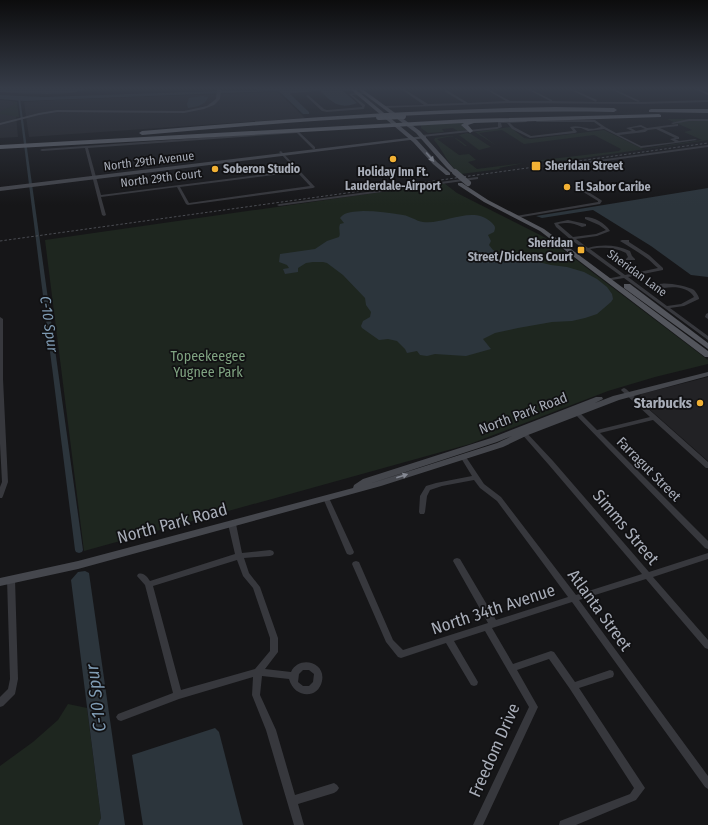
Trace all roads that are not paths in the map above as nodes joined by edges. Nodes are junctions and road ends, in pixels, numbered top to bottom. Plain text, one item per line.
1 (208, 128) edge
2 (230, 128) edge
3 (249, 128) edge
4 (273, 128) edge
5 (354, 128) edge
6 (398, 128) edge
7 (414, 128) edge
8 (418, 128) edge
9 (466, 128) edge
10 (495, 128) edge
11 (515, 128) edge
12 (572, 128) edge
13 (583, 128) edge
14 (604, 128) joint
15 (631, 128) edge
16 (644, 128) edge
17 (657, 128) junction
18 (660, 128) edge
19 (484, 129) junction
20 (647, 129) junction
21 (470, 131) junction
22 (636, 132) junction
23 (126, 134) junction
24 (616, 134) junction
25 (421, 135) junction
26 (411, 137) junction
27 (695, 140) dead end
28 (679, 142) junction
29 (32, 143) junction
30 (85, 144) junction
31 (0, 145) edge
32 (708, 146) edge
33 (314, 148) junction
34 (42, 150) dead end
35 (282, 153) junction
36 (554, 167) dead end
37 (297, 170) junction
38 (93, 177) junction
39 (477, 178) dead end
40 (178, 186) junction
41 (0, 188) edge
42 (581, 189) dead end
43 (99, 196) junction
44 (279, 205) dead end
45 (104, 215) dead end
46 (524, 215) junction
47 (516, 217) junction
48 (590, 219) dead end
49 (580, 224) dead end
50 (572, 238) junction
51 (627, 243) dead end
52 (587, 249) junction
53 (630, 257) dead end
54 (625, 276) junction
55 (617, 278) junction
56 (608, 280) junction
57 (667, 286) dead end
58 (667, 307) junction
59 (0, 319) edge
60 (708, 338) edge
61 (0, 342) edge
62 (708, 347) edge
63 (708, 355) edge
64 (708, 369) edge
65 (708, 374) edge
66 (0, 379) edge
67 (627, 392) junction
68 (575, 411) junction
69 (654, 418) junction
70 (522, 431) junction
71 (596, 432) junction
72 (464, 458) junction
73 (708, 466) edge
74 (476, 477) junction
75 (351, 491) junction
76 (0, 496) edge
77 (326, 498) junction
78 (422, 512) dead end
79 (232, 524) junction
80 (708, 546) edge
81 (350, 552) dead end
82 (270, 553) dead end
83 (239, 556) junction
84 (708, 556) edge
85 (458, 561) dead end
86 (356, 564) dead end
87 (647, 575) junction
88 (141, 576) dead end
89 (11, 579) junction
90 (0, 582) edge
91 (149, 584) junction
92 (574, 599) junction
93 (490, 626) junction
94 (449, 640) junction
95 (708, 646) edge
96 (511, 668) junction
97 (258, 672) junction
98 (610, 674) dead end
99 (293, 676) dead end
100 (474, 682) dead end
101 (573, 686) junction
102 (178, 695) junction
103 (0, 703) edge
104 (121, 717) dead end
105 (708, 784) edge
106 (334, 788) dead end
107 (293, 801) junction
108 (299, 825) edge
109 (478, 825) edge
110 (564, 825) edge

1 - 23 highway
2 - 23 highway
3 - 29 highway
4 - 30 highway
5 - 30 highway
6 - 26 main road
7 - 25 main road
8 - 25 highway
9 - 21 highway
10 - 19 street
11 - 12 street
13 - 14 street
14 - 24 street
15 - 22 street
16 - 20 street
17 - 18 street
17 - 20 street
17 - 28 street
19 - 21 street, North 29th Avenue
19 - 25 street, North 29th Avenue
20 - 22 street
21 - 25 street, North 29th Avenue
22 - 24 street
23 - 29 highway
24 - 28 street
25 - 26 street, North 29th Avenue
25 - 46 main road, bridge
26 - 33 street, North 29th Avenue
26 - 35 street, North 29th Avenue
26 -> 47 main road
27 - 28 street
29 - 30 highway
29 - 31 highway
30 - 33 street
30 - 34 street
30 - 38 street
32 - 36 street
33 - 35 street, North 29th Avenue
35 - 37 street
35 - 38 street, North 29th Avenue
37 - 40 street, North 29th Court
37 - 40 street
38 - 41 street, North 29th Avenue
38 - 43 street
39 - 44 street
40 - 43 street, North 29th Court
42 - 46 street
43 - 45 street
46 - 47 street
46 - 55 main road
47 - 56 main road
48 - 50 street
49 - 50 street, Sheridan Lane
50 - 52 street, Sheridan Lane
51 - 54 street
52 - 53 street
52 - 54 street, Sheridan Lane
54 - 55 street
54 - 58 street, Sheridan Lane
55 - 56 street
55 - 62 main road
56 - 63 main road
57 - 58 street
58 - 60 street, Sheridan Lane
59 - 61 street
61 - 66 street
64 - 67 street, North Park Road
65 - 67 street, North Park Road
66 - 76 street
67 - 68 street, North Park Road
67 - 69 street
68 - 70 street, North Park Road
68 - 71 street, Farragut Street
69 - 71 street
69 - 73 street
70 - 72 street, North Park Road
70 - 75 street, North Park Road
70 - 87 street, Simms Street
71 - 80 street, Farragut Street
72 - 74 street, Atlanta Street
75 -> 72 street, North Park Road
74 - 78 street
74 - 92 street, Atlanta Street
75 - 77 street, North Park Road
77 - 79 street, North Park Road
77 - 81 street
79 - 83 street
79 - 89 street, North Park Road
82 - 83 street
83 - 91 street
83 - 97 street
84 - 87 street, North 34th Avenue
85 - 93 street, Freedom Drive
86 - 94 street, North 34th Avenue
87 - 92 street, North 34th Avenue
87 - 95 street, Simms Street
88 - 91 street
89 - 90 street, North Park Road
89 - 103 street
91 - 102 street
92 - 93 street, North 34th Avenue
92 - 105 street, Atlanta Street
93 - 94 street, North 34th Avenue
93 - 96 street, Freedom Drive
94 - 100 street
96 - 101 street
96 - 109 street, Freedom Drive
97 - 99 street
97 - 102 street
97 - 107 street
98 - 101 street
101 - 110 street
102 - 104 street
106 - 107 street
107 - 108 street

